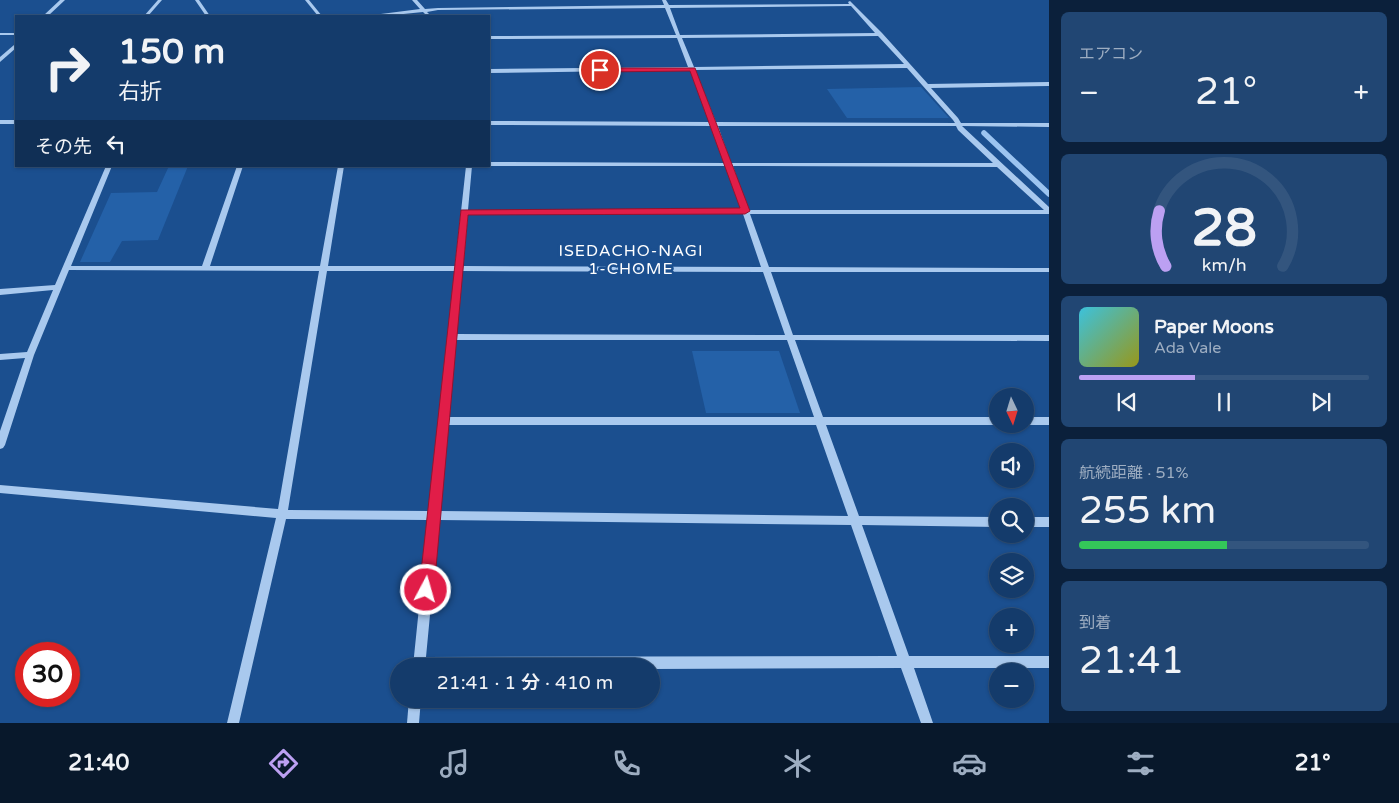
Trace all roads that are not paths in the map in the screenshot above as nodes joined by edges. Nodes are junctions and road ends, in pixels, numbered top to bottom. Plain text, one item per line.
1 (63, 0) edge
2 (160, 0) edge
3 (197, 0) edge
4 (306, 0) edge
5 (414, 0) edge
6 (480, 0) edge
7 (664, 0) edge
8 (851, 2) edge
9 (667, 6) junction
10 (479, 8) junction
11 (424, 9) junction
12 (46, 15) edge
13 (147, 15) edge
14 (207, 15) edge
15 (319, 15) edge
16 (381, 15) edge
17 (428, 15) edge
18 (0, 34) edge
19 (15, 34) edge
20 (880, 34) junction
21 (678, 35) junction
22 (490, 38) edge
23 (15, 47) edge
24 (0, 60) edge
25 (907, 66) junction
26 (692, 69) junction
27 (490, 71) edge
28 (1049, 84) edge
29 (926, 86) junction
30 (0, 122) edge
31 (15, 122) edge
32 (490, 123) edge
33 (714, 123) junction
34 (959, 125) junction
35 (1049, 125) edge
36 (490, 164) edge
37 (728, 164) junction
38 (999, 165) junction
39 (109, 167) edge
40 (240, 167) edge
41 (341, 167) edge
42 (469, 167) edge
43 (745, 211) junction
44 (464, 212) junction
45 (1049, 212) edge
46 (67, 268) junction
47 (205, 269) junction
48 (325, 269) junction
49 (458, 269) junction
50 (766, 269) junction
51 (1049, 270) edge
52 (58, 287) junction
53 (0, 292) edge
54 (451, 337) junction
55 (790, 338) junction
56 (1049, 338) edge
57 (30, 355) junction
58 (0, 357) edge
59 (443, 421) junction
60 (820, 421) junction
61 (989, 421) edge
62 (1034, 421) edge
63 (1049, 421) edge
64 (0, 445) edge
65 (0, 489) edge
66 (282, 514) junction
67 (434, 516) junction
68 (855, 520) junction
69 (989, 522) edge
70 (1034, 522) edge
71 (1049, 522) edge
72 (420, 658) edge
73 (906, 662) junction
74 (1049, 662) edge
75 (660, 664) edge
76 (414, 708) edge
77 (233, 723) edge
78 (413, 723) edge
79 (927, 723) edge

1 - 12 street
2 - 13 street
3 - 14 street
4 - 15 street
5 - 11 street
6 - 10 street
7 - 9 street
8 - 9 street
8 - 20 street
9 - 10 street
9 - 21 street
10 - 11 street
11 - 16 street
11 - 17 street
18 - 19 street
20 - 21 street
20 - 25 street
21 - 22 street
21 - 26 street
23 - 24 street
25 - 26 street
25 - 29 street
26 - 27 street
26 - 33 street
28 - 29 street
29 - 34 street
30 - 31 street
32 - 33 street
33 - 34 street
33 - 37 street
34 - 35 street
34 - 38 street
36 - 37 street
37 - 38 street
37 - 43 street
38 - 45 street
39 - 46 street
40 - 47 street
41 - 48 street
42 - 44 street
43 - 44 street
43 - 45 street
43 - 50 street
44 - 49 street
46 - 47 street
46 - 52 street
47 - 48 street
48 - 49 street
48 - 66 street
49 - 50 street
49 - 54 street
50 - 51 street
50 - 55 street
52 - 53 street
52 - 57 street
54 - 55 street
54 - 59 street
55 - 56 street
55 - 60 street
57 - 58 street
57 - 64 street
59 - 60 street
59 - 67 street
60 - 61 street
60 - 68 street
62 - 63 street
65 - 66 street
66 - 67 street
66 - 77 street
67 - 68 street
67 - 72 street
68 - 69 street
68 - 73 street
70 - 71 street
73 - 74 street
73 - 75 street
73 - 79 street
76 - 78 street

